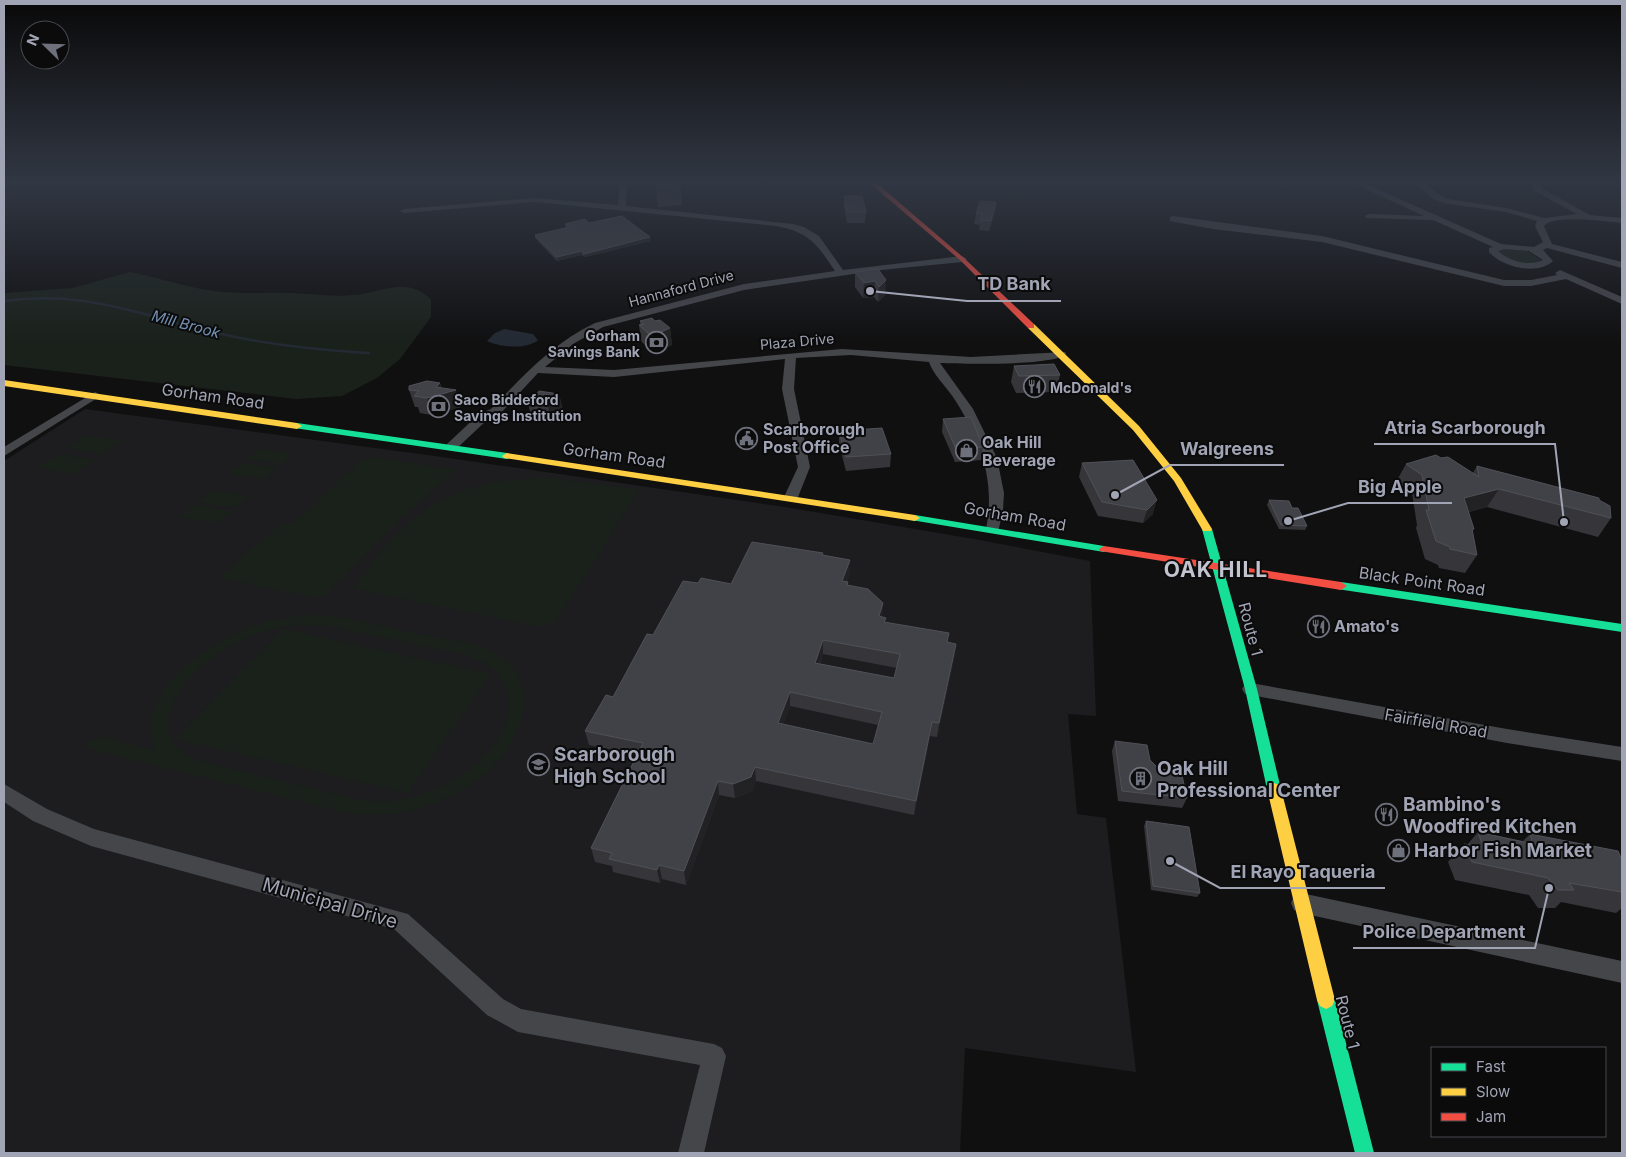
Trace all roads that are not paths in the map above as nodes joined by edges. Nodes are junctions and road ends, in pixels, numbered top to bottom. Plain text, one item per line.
1 (810, 234) edge
2 (932, 234) edge
3 (1280, 234) edge
4 (1471, 234) edge
5 (1544, 234) edge
6 (1546, 245) junction
7 (1498, 246) junction
8 (1533, 250) junction
9 (959, 257) junction
10 (1540, 265) junction
11 (1622, 265) edge
12 (841, 273) junction
13 (1567, 276) junction
14 (1622, 301) edge
15 (1061, 354) junction
16 (791, 356) junction
17 (934, 359) junction
18 (537, 370) junction
19 (4, 383) edge
20 (95, 395) junction
21 (494, 412) junction
22 (451, 447) junction
23 (464, 449) junction
24 (4, 452) edge
25 (791, 497) junction
26 (993, 529) junction
27 (1218, 568) junction
28 (1622, 628) edge
29 (1251, 689) junction
30 (1622, 754) edge
31 (4, 792) edge
32 (1301, 903) junction
33 (1622, 972) edge
34 (690, 1153) edge
35 (1365, 1153) edge

1 - 12 street
2 - 9 main road, Route 1
3 - 13 street
4 - 7 street
5 - 6 street
6 - 8 street
6 - 11 street
7 - 8 street
7 - 10 street
8 - 10 street
9 - 12 street, Hannaford Drive
9 - 15 main road, Route 1
10 - 13 street
12 - 18 street, Hannaford Drive
13 - 14 street
15 - 17 street, Plaza Drive
15 - 27 main road, Route 1
16 - 17 street, Plaza Drive
16 - 18 street, Plaza Drive
16 - 25 street
17 - 26 street
18 - 21 street, Hannaford Drive
19 - 20 main road, Gorham Road
20 - 22 main road, Gorham Road
20 - 24 street
21 - 22 street, Hannaford Drive
21 - 23 street, Hannaford Drive
22 - 23 main road, Gorham Road
23 - 25 main road, Gorham Road
25 - 26 main road, Gorham Road
26 - 27 main road, Gorham Road
27 - 28 main road, Black Point Road
27 - 29 main road, Route 1
29 - 30 street, Fairfield Road
29 - 32 main road, Route 1
31 - 34 street, Municipal Drive
32 - 33 street
32 - 35 main road, Route 1

